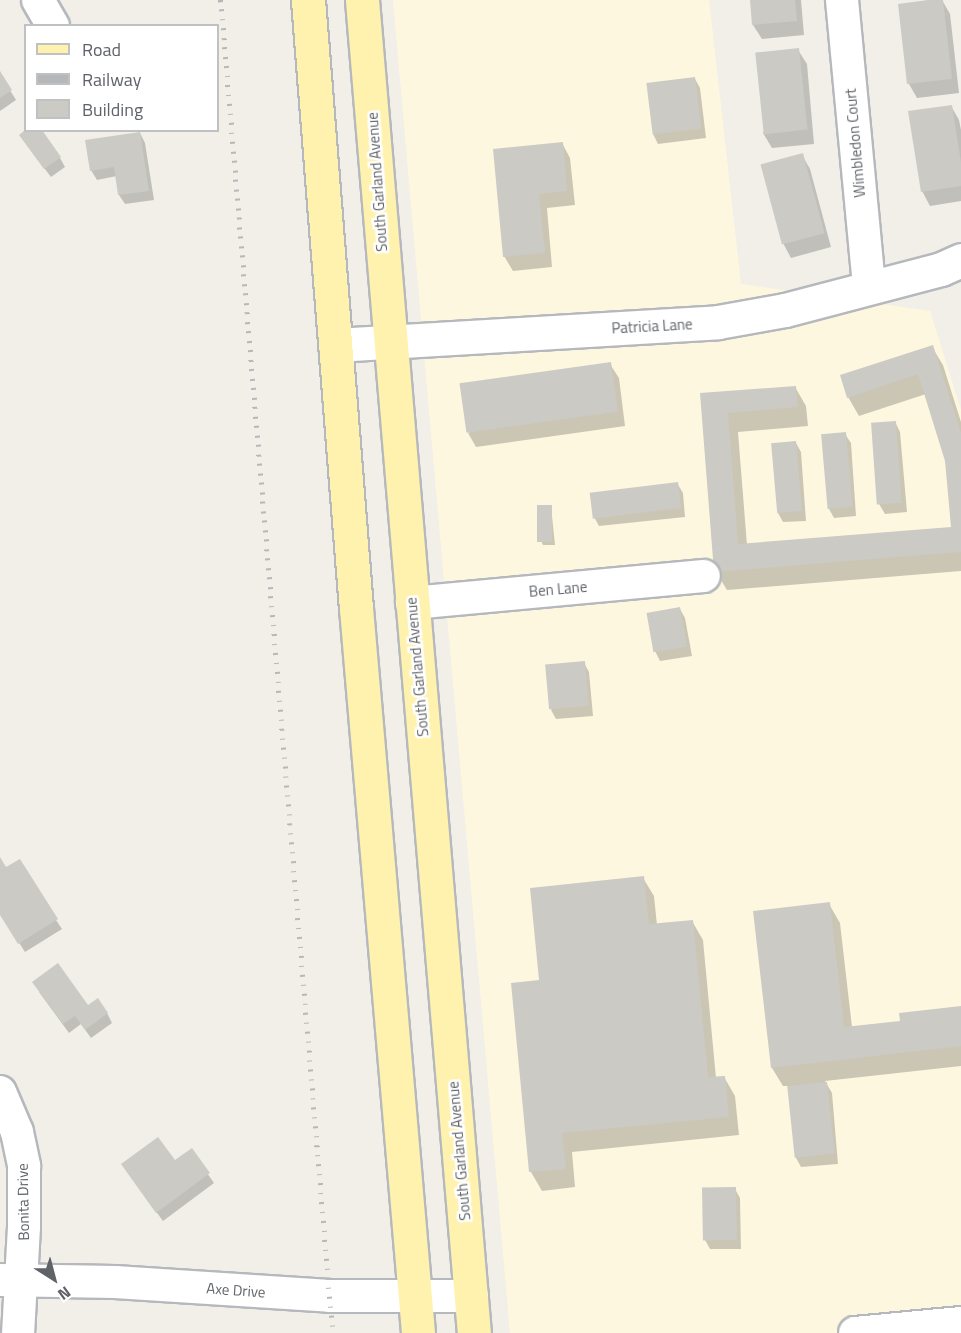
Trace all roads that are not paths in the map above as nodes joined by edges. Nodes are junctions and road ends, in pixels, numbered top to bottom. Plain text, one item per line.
1 (38, 0) edge
2 (308, 0) edge
3 (362, 0) edge
4 (842, 0) edge
5 (52, 24) edge
6 (961, 260) edge
7 (868, 287) junction
8 (390, 341) junction
9 (335, 345) junction
10 (704, 576) dead end
11 (412, 603) junction
12 (0, 1092) edge
13 (11, 1279) edge
14 (415, 1296) junction
15 (472, 1296) junction
16 (961, 1323) edge
17 (18, 1333) edge
18 (418, 1333) edge
19 (474, 1333) edge
20 (855, 1333) edge

1 - 5 street
2 - 9 main road
3 - 8 main road, South Garland Avenue
4 - 7 street, Wimbledon Court
6 - 7 street, Patricia Lane
7 - 8 street, Patricia Lane
8 - 9 street, Patricia Lane
8 - 11 main road, South Garland Avenue
9 - 14 main road
10 - 11 street, Ben Lane
11 - 15 main road, South Garland Avenue
12 - 13 street, Bonita Drive
13 - 14 street, Axe Drive
13 - 17 street, Bonita Drive
14 - 15 street, Axe Drive
14 - 18 main road
15 - 19 main road, South Garland Avenue
16 - 20 street

